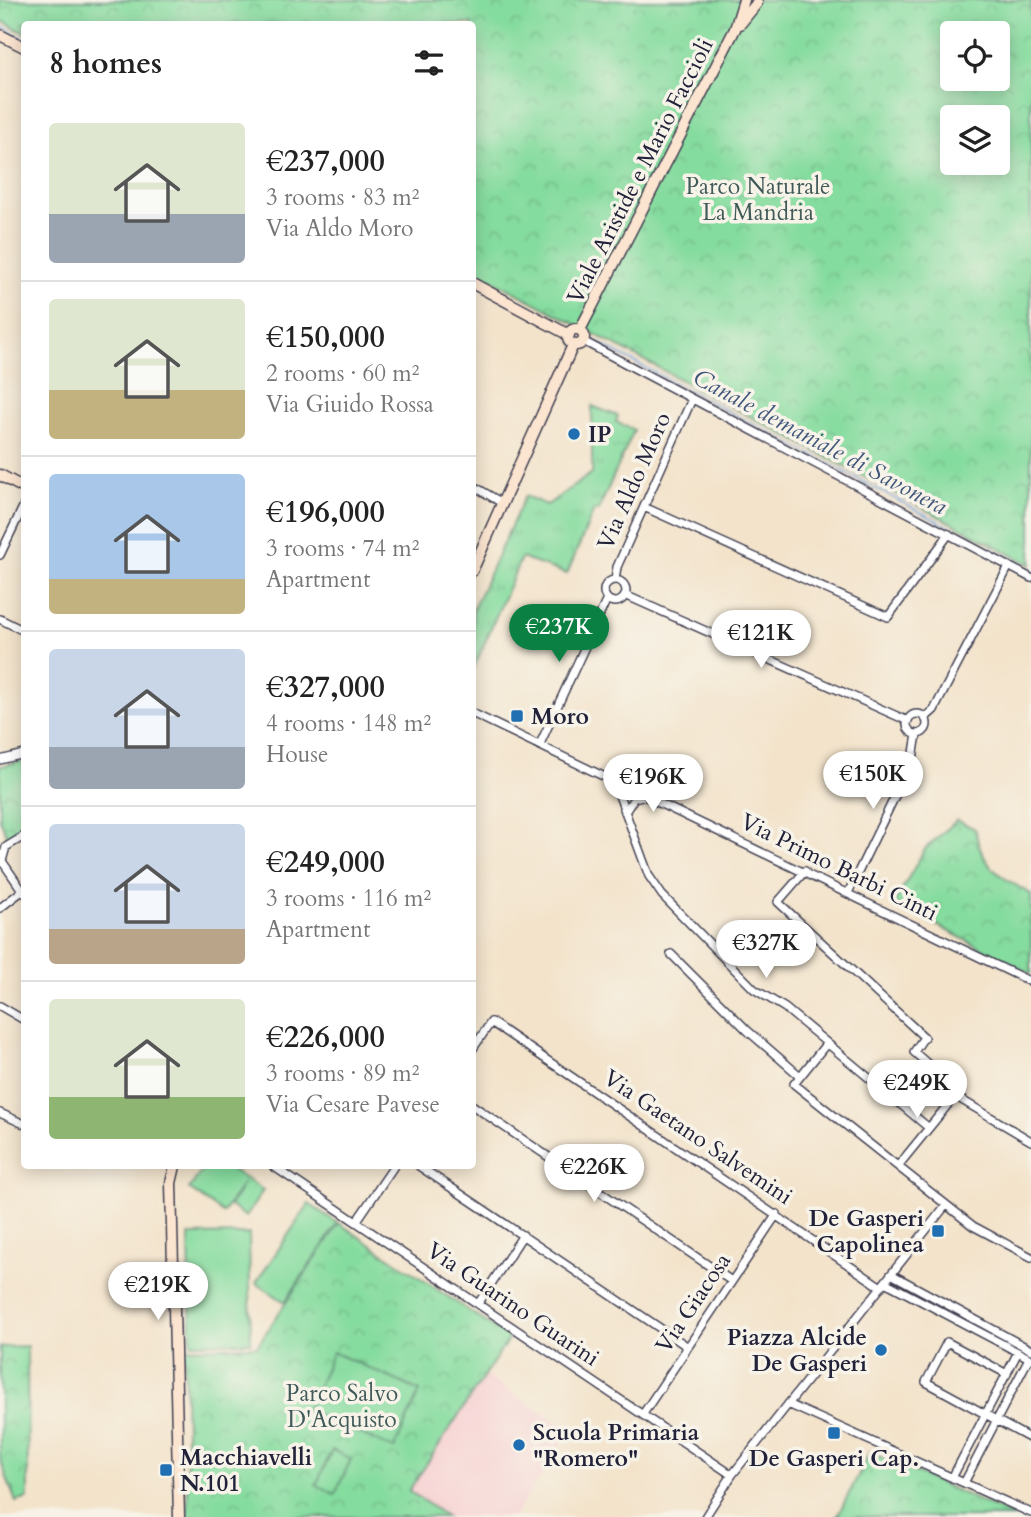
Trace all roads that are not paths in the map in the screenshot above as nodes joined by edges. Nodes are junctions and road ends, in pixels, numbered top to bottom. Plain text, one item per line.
1 (753, 1) edge
2 (0, 34) edge
3 (21, 45) edge
4 (476, 286) edge
5 (576, 338) junction
6 (692, 399) junction
7 (0, 475) edge
8 (21, 486) edge
9 (476, 487) edge
10 (502, 503) junction
11 (643, 507) junction
12 (21, 511) edge
13 (949, 534) junction
14 (0, 555) edge
15 (476, 562) edge
16 (1009, 566) junction
17 (1031, 578) edge
18 (615, 580) junction
19 (625, 595) junction
20 (607, 599) junction
21 (0, 619) edge
22 (21, 630) edge
23 (476, 713) edge
24 (925, 718) junction
25 (908, 721) junction
26 (916, 734) junction
27 (540, 744) junction
28 (21, 755) edge
29 (0, 760) edge
30 (613, 779) junction
31 (646, 794) junction
32 (625, 812) junction
33 (21, 838) edge
34 (0, 839) edge
35 (6, 847) junction
36 (805, 871) junction
37 (21, 889) edge
38 (21, 893) edge
39 (848, 893) junction
40 (0, 908) edge
41 (671, 954) dead end
42 (1031, 982) edge
43 (0, 1006) edge
44 (21, 1018) edge
45 (827, 1042) junction
46 (476, 1044) edge
47 (800, 1076) junction
48 (957, 1093) junction
49 (476, 1108) edge
50 (0, 1114) edge
51 (21, 1123) edge
52 (929, 1128) junction
53 (1031, 1141) edge
54 (898, 1166) junction
55 (175, 1169) edge
56 (277, 1169) edge
57 (392, 1169) edge
58 (424, 1169) edge
59 (946, 1205) junction
60 (777, 1214) junction
61 (356, 1222) junction
62 (523, 1235) junction
63 (1031, 1257) edge
64 (891, 1274) junction
65 (730, 1280) junction
66 (883, 1284) junction
67 (478, 1304) junction
68 (688, 1347) junction
69 (1018, 1352) junction
70 (1030, 1356) edge
71 (1007, 1374) junction
72 (788, 1405) junction
73 (643, 1414) junction
74 (986, 1414) junction
75 (996, 1421) junction
76 (1031, 1439) edge
77 (732, 1475) junction
78 (952, 1478) junction
79 (964, 1483) junction
80 (1031, 1513) edge
81 (179, 1517) edge
82 (705, 1517) edge

1 - 5 street, Viale Aristide e Mario Faccioli
2 - 3 street
4 - 5 street
5 - 6 street
5 - 10 street, Viale Aristide e Mario Faccioli
6 - 11 street, Via Aldo Moro
6 - 13 street
7 - 8 street
9 - 10 street
10 - 15 street, Viale Aristide e Mario Faccioli
11 - 13 street
11 - 18 street, Via Aldo Moro
12 - 14 street
13 - 16 street
16 - 17 street
16 - 24 street
18 - 19 street
18 - 20 street
19 - 20 street
19 - 25 street
20 - 27 street
21 - 22 street
23 - 27 street, Via Primo Barbi Cinti
24 - 25 street
24 - 26 street
25 - 26 street
26 - 39 street
27 - 30 street, Via Primo Barbi Cinti
28 - 29 street
30 - 31 street, Via Primo Barbi Cinti
30 - 32 street
31 - 32 street
31 - 36 street, Via Primo Barbi Cinti
32 - 45 street
33 - 35 street
34 - 35 street
35 - 37 street
36 - 39 street, Via Primo Barbi Cinti
36 - 48 street
38 - 40 street
39 - 42 street, Via Primo Barbi Cinti
41 - 47 street
43 - 44 street
45 - 47 street
45 - 52 street
46 - 60 street, Via Gaetano Salvemini
47 - 54 street
48 - 52 street
48 - 53 street
49 - 65 street
50 - 51 street
52 - 54 street
54 - 59 street
55 - 81 street
56 - 61 street, Via Guarino Guarini
57 - 61 street
58 - 62 street
59 - 63 street
59 - 64 street
60 - 65 street, Via Giacosa
60 - 66 street, Via Gaetano Salvemini
61 - 67 street, Via Guarino Guarini
62 - 67 street
62 - 68 street
64 - 66 street
64 - 70 street
65 - 68 street, Via Giacosa
66 - 69 street, Via Gaetano Salvemini
66 - 72 street
67 - 73 street, Via Guarino Guarini
68 - 73 street, Via Giacosa
69 - 70 street, Via Gaetano Salvemini
69 - 71 street
70 - 75 street
71 - 74 street
71 - 74 street
72 - 77 street
72 - 78 street
73 - 77 street, Via Guarino Guarini
74 - 75 street
74 - 78 street
75 - 76 street
75 - 79 street
77 - 82 street
78 - 79 street
79 - 80 street

